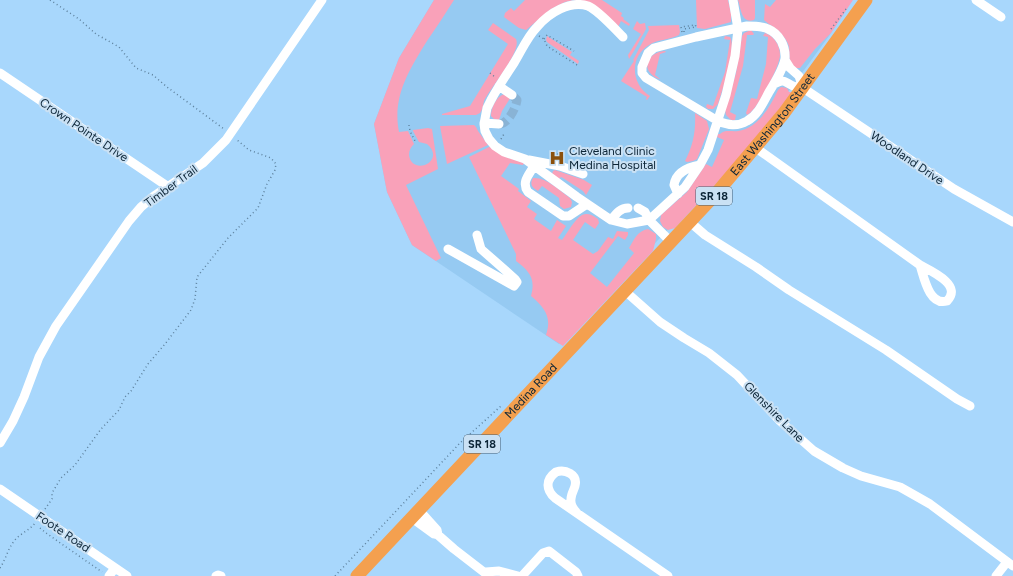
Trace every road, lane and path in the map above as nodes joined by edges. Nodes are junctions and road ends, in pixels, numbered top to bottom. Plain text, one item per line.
1 (50, 0) edge
2 (322, 0) edge
3 (733, 0) edge
4 (866, 0) edge
5 (976, 0) edge
6 (1001, 17) dead end
7 (738, 29) junction
8 (682, 32) dead end
9 (685, 33) dead end
10 (538, 35) dead end
11 (623, 37) dead end
12 (544, 39) junction
13 (574, 52) dead end
14 (785, 60) junction
15 (577, 65) dead end
16 (0, 73) edge
17 (490, 73) dead end
18 (499, 82) junction
19 (774, 84) junction
20 (803, 88) junction
21 (512, 95) tunnel mouth
22 (718, 121) junction
23 (484, 123) junction
24 (499, 124) dead end
25 (410, 125) dead end
26 (230, 134) junction
27 (504, 134) dead end
28 (500, 141) dead end
29 (416, 143) dead end
30 (756, 148) junction
31 (525, 159) junction
32 (534, 166) junction
33 (583, 174) dead end
34 (167, 186) junction
35 (587, 204) junction
36 (628, 208) dead end
37 (638, 208) dead end
38 (611, 220) junction
39 (649, 220) junction
40 (690, 222) junction
41 (1013, 222) edge
42 (477, 235) dead end
43 (671, 242) junction
44 (448, 249) dead end
45 (920, 265) dead end
46 (625, 291) junction
47 (606, 312) joint
48 (502, 406) dead end
49 (970, 406) dead end
50 (0, 443) edge
51 (0, 489) edge
52 (577, 513) junction
53 (416, 514) junction
54 (36, 520) junction
55 (41, 528) dead end
56 (1010, 564) edge
57 (0, 568) edge
58 (115, 568) junction
59 (487, 574) edge
60 (109, 576) edge
61 (127, 576) edge
62 (216, 576) edge
63 (221, 576) edge
64 (335, 576) edge
65 (357, 576) edge
66 (518, 576) edge
67 (522, 576) edge
68 (578, 576) edge
69 (668, 576) edge
70 (996, 576) edge

1 - 26 path
2 - 26 street, Timber Trail
3 - 7 street
4 - 20 highway, East Washington Street / SR 18
5 - 6 street
7 - 14 street
7 - 22 street
7 - 22 street
8 - 9 path
10 - 12 path
11 - 18 street
12 - 13 path
12 - 15 path
14 - 19 street
14 - 20 street
16 - 34 street, Crown Pointe Drive
17 - 18 path
18 - 21 street
18 - 23 street
19 - 20 street
19 - 22 street
20 - 30 highway, East Washington Street / SR 18
20 - 41 street, Woodland Drive
22 - 39 street
23 - 24 street
23 - 31 street
25 - 29 path
26 - 34 street, Timber Trail
26 - 54 path
27 - 28 path
30 - 40 highway, East Washington Street / SR 18
30 - 45 street
31 - 32 street
31 - 33 street
32 - 35 street
32 - 35 street
34 - 50 street, Timber Trail
35 - 38 street
36 - 38 street
37 - 39 street
38 - 39 street
39 - 43 street
40 - 43 highway, East Washington Street / SR 18
40 - 49 street
42 - 44 street
43 - 46 highway, East Washington Street / SR 18
46 - 47 highway, East Washington Street / SR 18
46 - 56 street, Glenshire Lane
47 - 53 highway, Medina Road / SR 18
48 - 64 path
51 - 54 street, Foote Road
52 - 52 street
52 - 69 street
53 - 59 street
53 - 65 highway, Medina Road / SR 18
54 - 57 path
54 - 58 street, Foote Road
55 - 60 path
56 - 70 street
58 - 60 street
58 - 61 street, Foote Road
59 - 66 street
62 - 63 street
67 - 68 street

